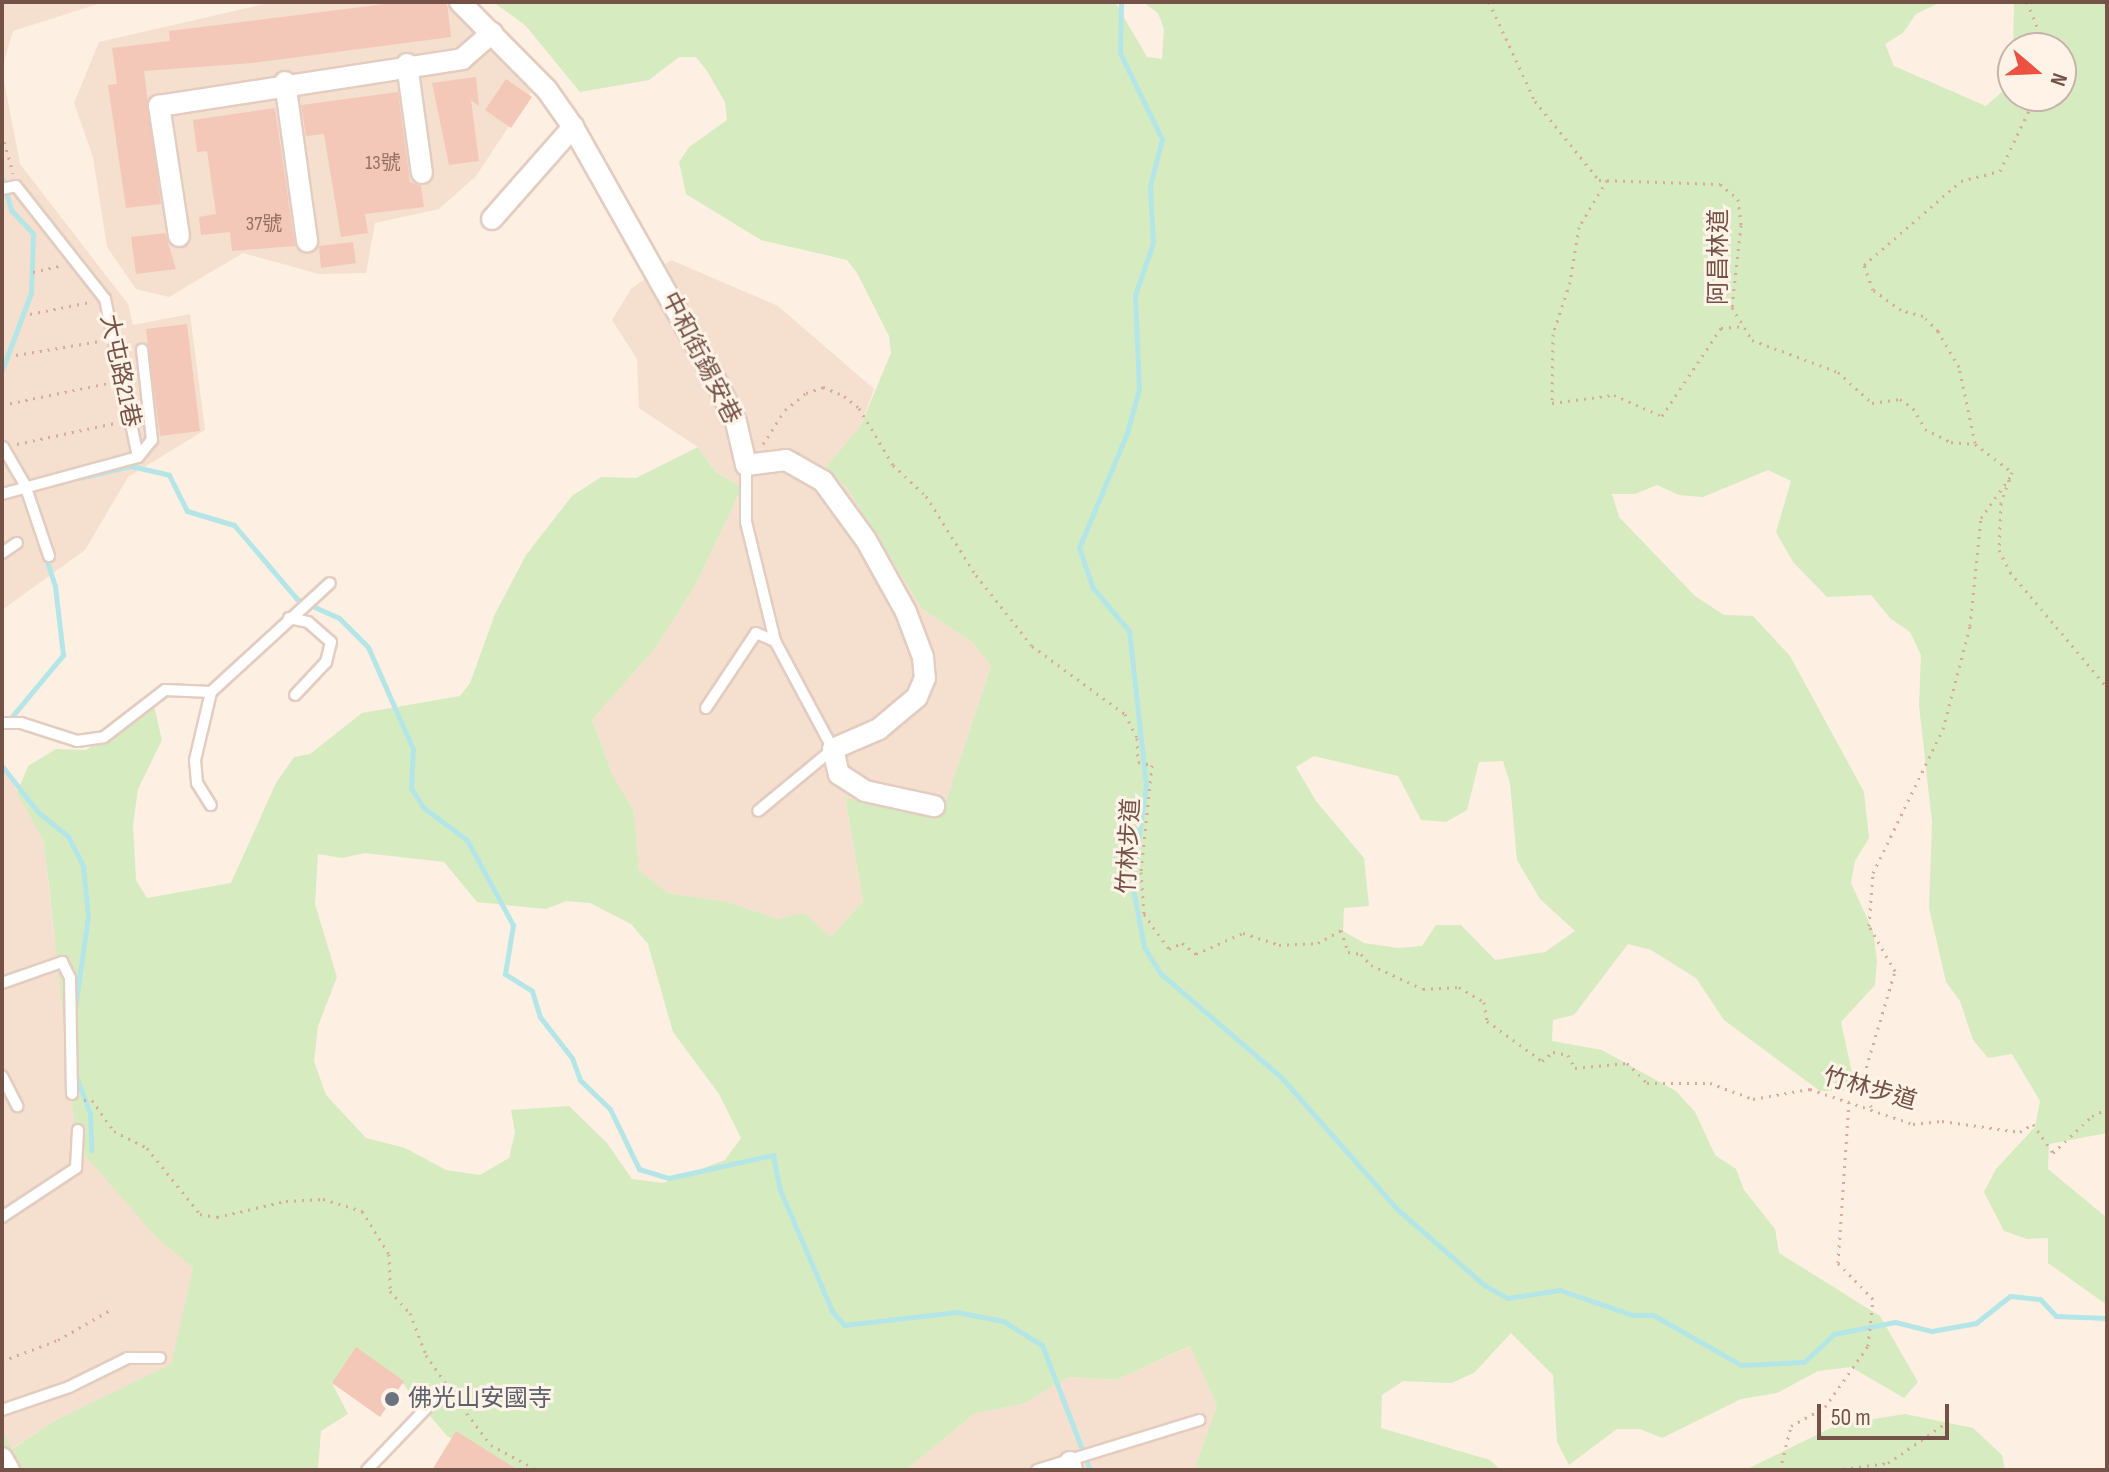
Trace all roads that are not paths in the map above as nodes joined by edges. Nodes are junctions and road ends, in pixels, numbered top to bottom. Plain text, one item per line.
1 (460, 2) edge
2 (492, 33) junction
3 (407, 64) junction
4 (285, 82) junction
5 (573, 127) junction
6 (422, 173) dead end
7 (2, 189) edge
8 (492, 219) dead end
9 (179, 236) dead end
10 (307, 241) dead end
11 (142, 350) dead end
12 (3, 447) edge
13 (138, 457) junction
14 (746, 465) junction
15 (25, 485) junction
16 (2, 494) edge
17 (17, 543) dead end
18 (2, 553) edge
19 (49, 556) dead end
20 (330, 583) dead end
21 (289, 618) junction
22 (775, 641) junction
23 (211, 692) junction
24 (295, 695) dead end
25 (706, 708) dead end
26 (2, 723) edge
27 (833, 749) junction
28 (211, 805) dead end
29 (934, 806) dead end
30 (758, 811) dead end
31 (2, 983) edge
32 (2, 1076) edge
33 (72, 1094) road end
34 (17, 1106) dead end
35 (78, 1130) dead end
36 (2, 1217) edge
37 (160, 1358) dead end
38 (438, 1396) dead end
39 (2, 1410) edge
40 (1200, 1420) dead end
41 (2, 1458) edge
42 (1071, 1466) edge
43 (9, 1470) edge
44 (367, 1470) edge
45 (1037, 1470) edge

1 - 2 street, 中和街錫安巷
2 - 3 street
2 - 5 street, 中和街錫安巷
3 - 4 street
3 - 6 street
4 - 9 street
4 - 10 street
5 - 8 street
5 - 14 street, 中和街錫安巷
7 - 13 lane, 大屯路21巷
11 - 13 lane
12 - 15 lane
13 - 15 lane
14 - 22 lane
14 - 27 street
15 - 16 lane
15 - 19 lane
17 - 18 lane
20 - 21 lane
21 - 23 lane
21 - 24 lane
22 - 25 lane
22 - 27 lane
23 - 26 lane
23 - 28 lane
27 - 29 street
27 - 30 lane
31 - 33 lane
32 - 34 lane
35 - 36 lane
37 - 39 lane
38 - 44 lane
40 - 42 lane
41 - 43 street
42 - 45 lane

